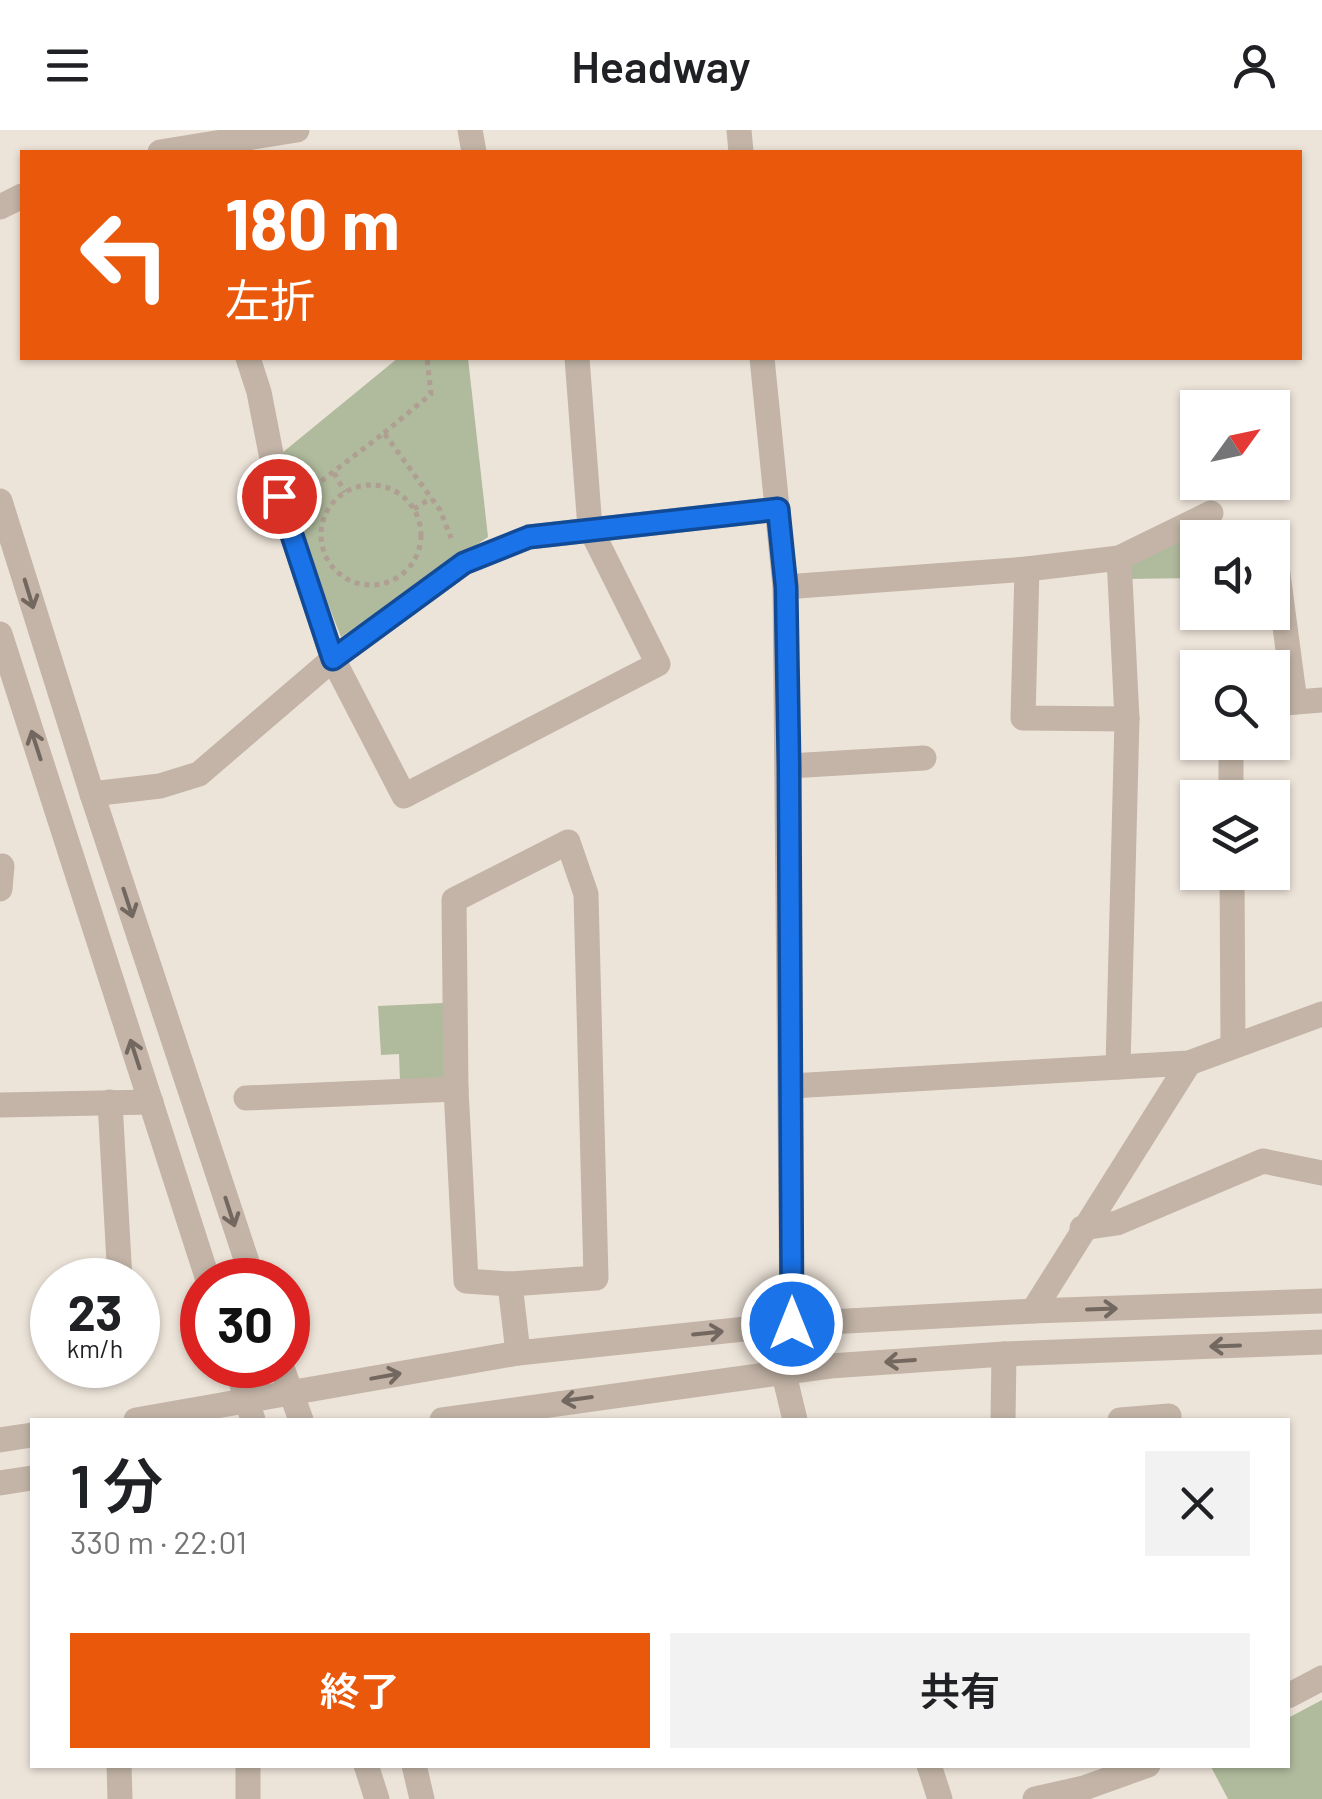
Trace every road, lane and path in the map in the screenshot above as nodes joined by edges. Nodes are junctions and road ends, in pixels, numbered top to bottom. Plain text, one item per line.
1 (297, 130) edge
2 (172, 150) edge
3 (249, 360) edge
4 (426, 360) edge
5 (576, 360) edge
6 (762, 360) edge
7 (384, 434) junction
8 (333, 472) junction
9 (278, 490) junction
10 (345, 492) junction
11 (431, 498) junction
12 (0, 501) edge
13 (414, 509) junction
14 (778, 509) junction
15 (1211, 514) dead end
16 (590, 528) junction
17 (1119, 558) junction
18 (464, 563) junction
19 (1027, 569) junction
20 (786, 587) junction
21 (0, 634) edge
22 (333, 659) junction
23 (1322, 700) edge
24 (1290, 703) edge
25 (1127, 718) junction
26 (924, 758) dead end
27 (789, 766) junction
28 (92, 794) junction
29 (1232, 890) edge
30 (1322, 1014) edge
31 (1233, 1046) junction
32 (1189, 1063) junction
33 (1118, 1067) junction
34 (790, 1086) junction
35 (456, 1088) junction
36 (246, 1098) dead end
37 (110, 1102) junction
38 (151, 1102) junction
39 (0, 1105) edge
40 (1322, 1172) edge
41 (1082, 1228) junction
42 (119, 1258) edge
43 (201, 1258) edge
44 (245, 1258) edge
45 (510, 1284) junction
46 (1322, 1301) edge
47 (1033, 1311) junction
48 (792, 1324) junction
49 (1322, 1342) edge
50 (518, 1353) junction
51 (1004, 1354) junction
52 (783, 1370) junction
53 (289, 1388) edge
54 (290, 1392) junction
55 (250, 1411) edge
56 (520, 1414) edge
57 (1169, 1416) dead end
58 (161, 1418) edge
59 (300, 1418) edge
60 (468, 1418) edge
61 (795, 1418) edge
62 (1003, 1418) edge
63 (1144, 1418) edge
64 (30, 1435) edge
65 (0, 1440) edge
66 (30, 1478) edge
67 (0, 1483) edge
68 (1322, 1678) edge
69 (1290, 1695) edge
70 (119, 1768) edge
71 (248, 1768) edge
72 (367, 1768) edge
73 (415, 1768) edge
74 (929, 1768) edge
75 (942, 1768) edge
76 (1140, 1768) edge
77 (120, 1799) edge
78 (248, 1799) edge
79 (377, 1799) edge
80 (422, 1799) edge
81 (941, 1799) edge
82 (1035, 1799) edge

1 - 2 street
3 - 9 street
4 - 7 path
5 - 16 street
6 - 14 street
7 - 8 path
7 - 11 path
8 - 9 path
8 - 10 path
9 - 22 street
10 - 13 path
10 - 13 path
11 - 13 path
11 - 18 path
12 -> 28 street
14 - 16 street
14 - 20 street
15 - 17 street
16 - 18 street
16 - 22 street
17 - 19 street
17 - 25 street
18 - 22 street
19 - 20 street
19 - 25 street
20 - 27 street
38 -> 21 street
22 - 28 street
23 - 24 street
25 - 33 street
26 - 27 street
27 - 34 street
28 -> 44 street
29 - 31 street
30 - 31 street
31 - 32 street
32 - 33 street
32 - 41 street
33 - 34 street
34 - 48 street
35 - 36 street
35 - 45 street
35 - 45 street
37 - 38 street
37 - 39 street
37 - 42 street
38 - 43 street
40 - 41 street
41 - 47 street
45 - 50 street
47 -> 46 street
47 - 48 street
50 -> 48 street
49 -> 51 street
54 -> 50 street
51 -> 52 street
51 - 62 street
52 -> 56 street
52 - 61 street
53 - 54 street
54 - 55 street
54 - 59 street
55 - 58 street
56 - 60 street
57 - 63 street
64 - 65 street
66 - 67 street
68 - 69 street
70 - 77 street
71 - 78 street
72 - 79 street
73 - 80 street
74 - 81 street
75 - 81 street
76 - 82 street

